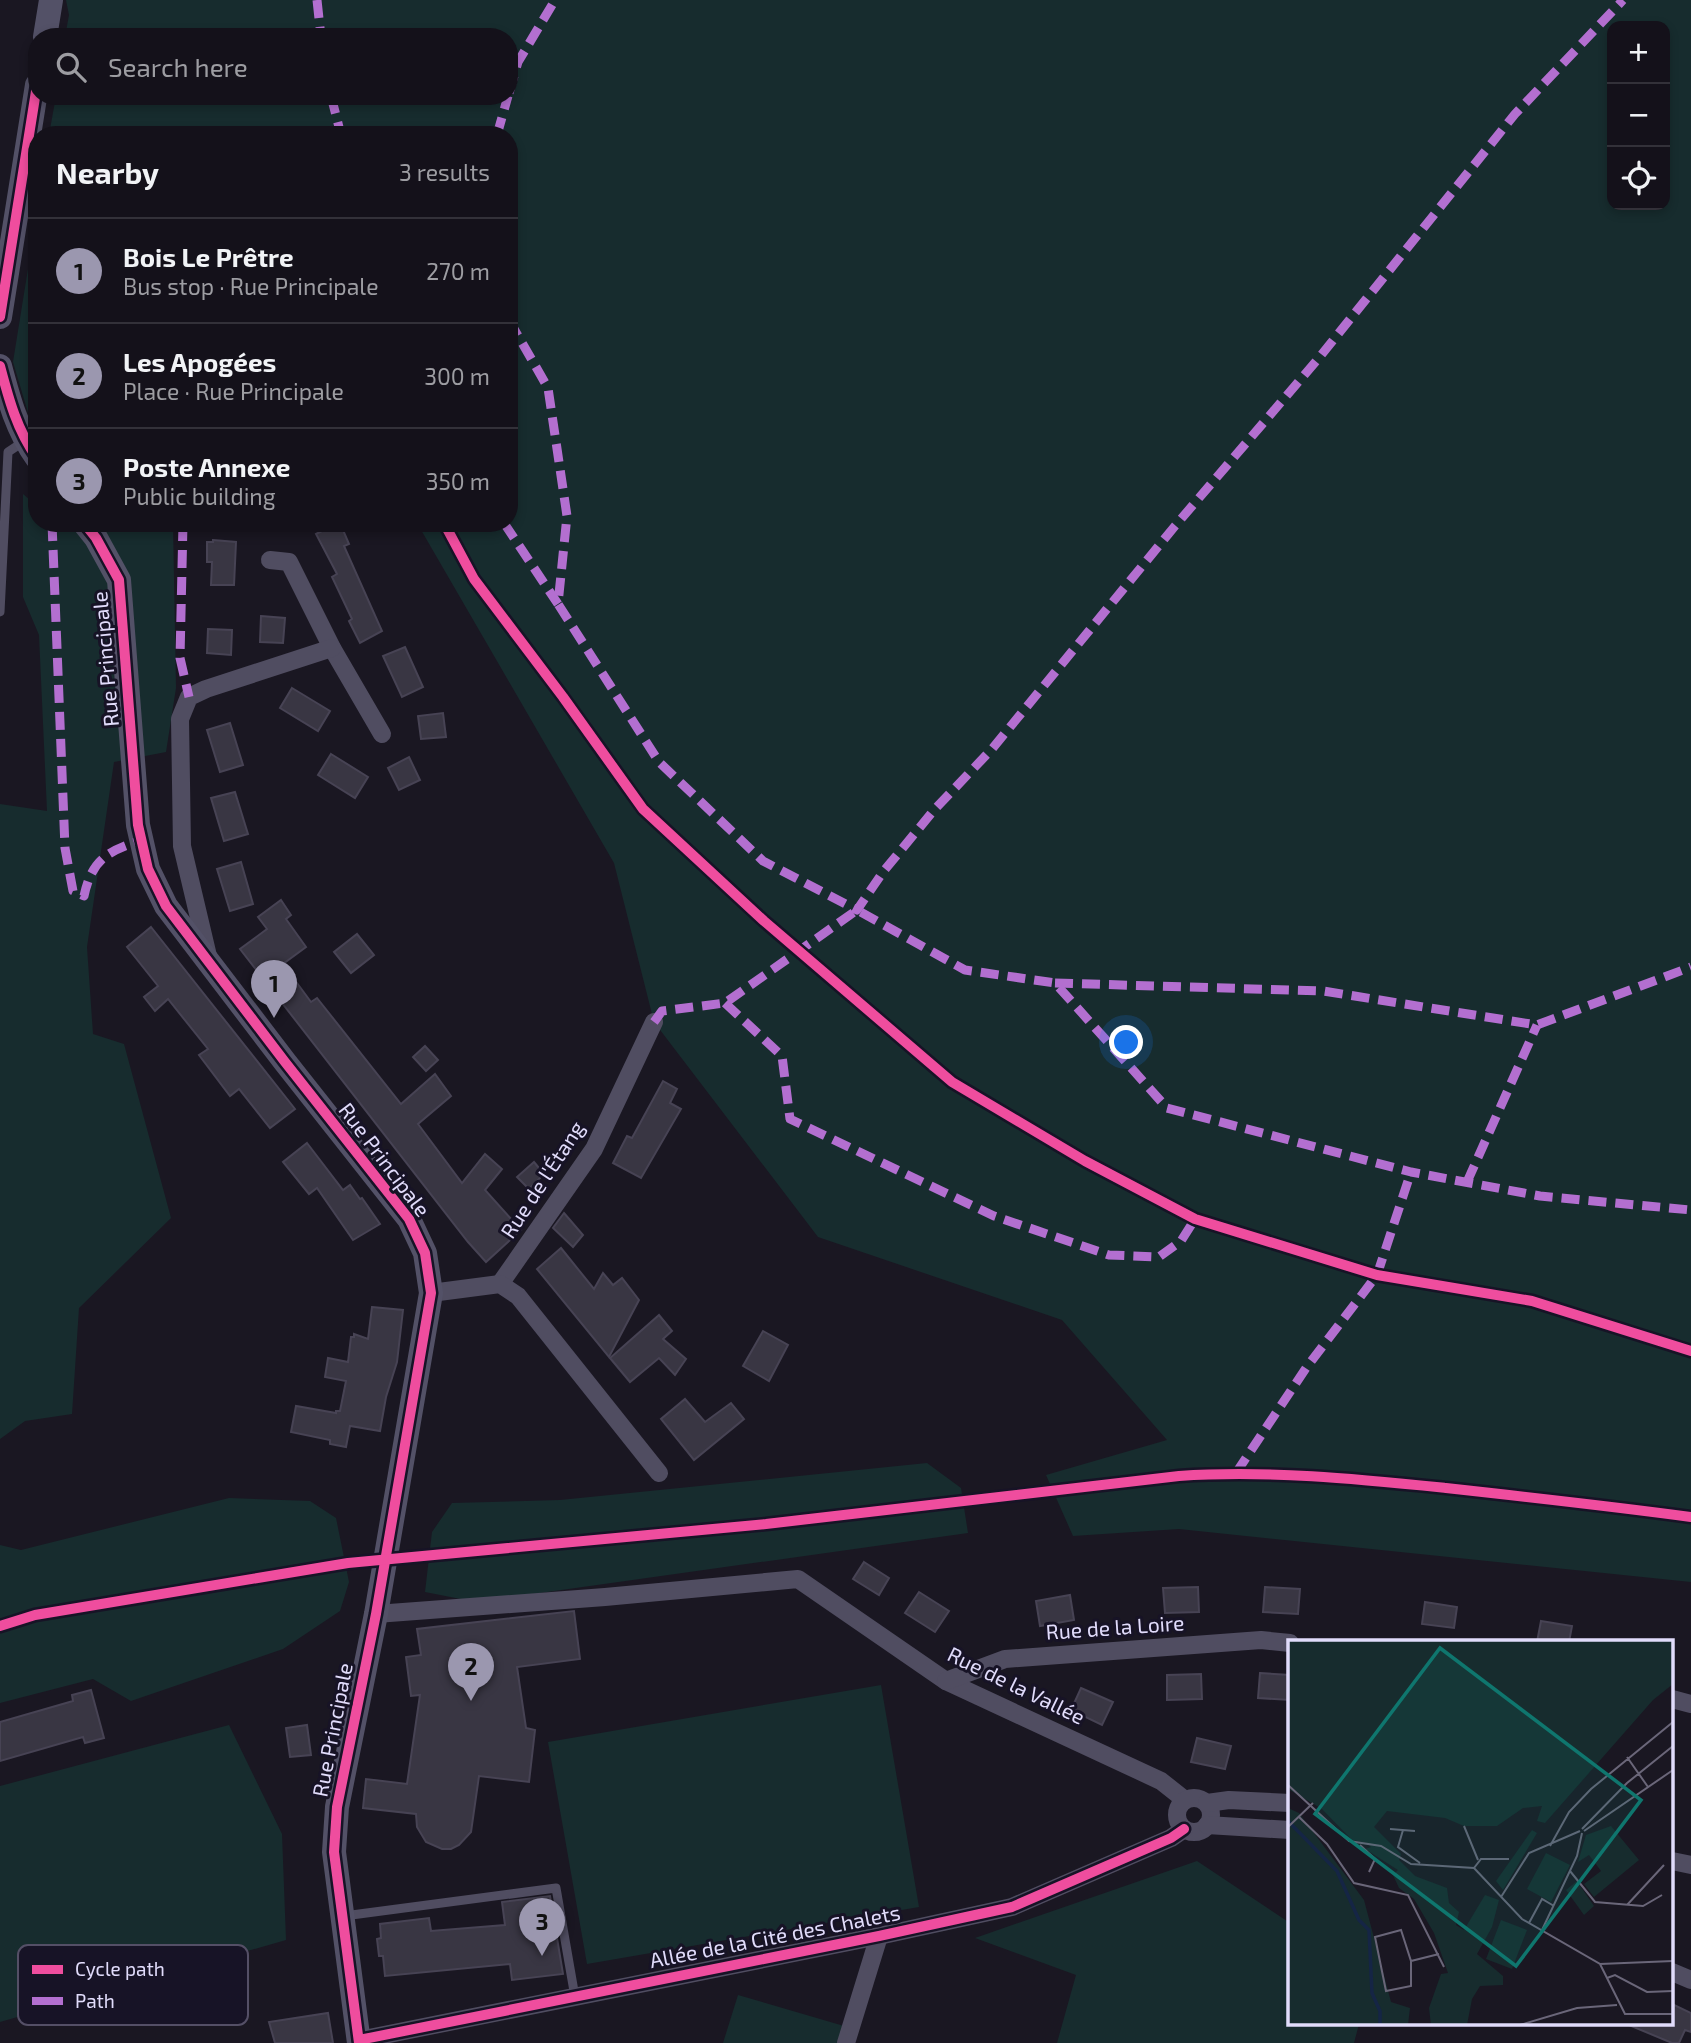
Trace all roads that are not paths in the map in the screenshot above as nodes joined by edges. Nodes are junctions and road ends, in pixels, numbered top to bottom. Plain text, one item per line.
1 (51, 0) edge
2 (46, 28) edge
3 (34, 105) edge
4 (30, 126) edge
5 (28, 141) edge
6 (0, 317) edge
7 (0, 366) edge
8 (28, 444) edge
9 (28, 450) edge
10 (91, 532) edge
11 (270, 560) dead end
12 (0, 611) edge
13 (332, 648) junction
14 (382, 734) dead end
15 (209, 959) junction
16 (654, 1022) dead end
17 (500, 1284) junction
18 (431, 1293) junction
19 (659, 1473) dead end
20 (376, 1614) junction
21 (1288, 1643) edge
22 (946, 1681) junction
23 (1674, 1700) edge
24 (1691, 1704) edge
25 (1185, 1800) junction
26 (1288, 1802) edge
27 (1207, 1804) junction
28 (1207, 1825) junction
29 (1184, 1829) junction
30 (1288, 1830) edge
31 (342, 1917) junction
32 (878, 1936) junction
33 (1674, 1973) edge
34 (1691, 1980) edge
35 (575, 1997) junction
36 (359, 2041) edge
37 (846, 2043) edge

1 - 2 main road
3 - 4 main road
5 - 6 main road
7 - 8 main road
9 - 12 lane
10 - 15 main road, Rue Principale
11 - 13 street
13 - 14 street
13 - 15 street
15 - 18 main road, Rue Principale
16 - 17 street, Rue de l'Étang
17 - 18 street
17 - 19 street
18 - 20 main road, Rue Principale
20 - 22 street, Rue de la Vallée
20 - 31 main road, Rue Principale
21 - 22 street, Rue de la Loire
22 - 25 street, Rue de la Vallée
23 - 24 street
25 - 27 street, Rue de la Vallée
25 - 29 street
26 - 27 street, Rue de la Vallée
27 - 28 street
28 - 29 street
28 - 30 street
29 - 32 street, Allée de la Cité des Chalets
31 - 35 lane
31 - 36 main road, Rue Principale
32 - 35 street, Allée de la Cité des Chalets
32 - 37 street
33 - 34 street
35 - 36 street, Allée de la Cité des Chalets

